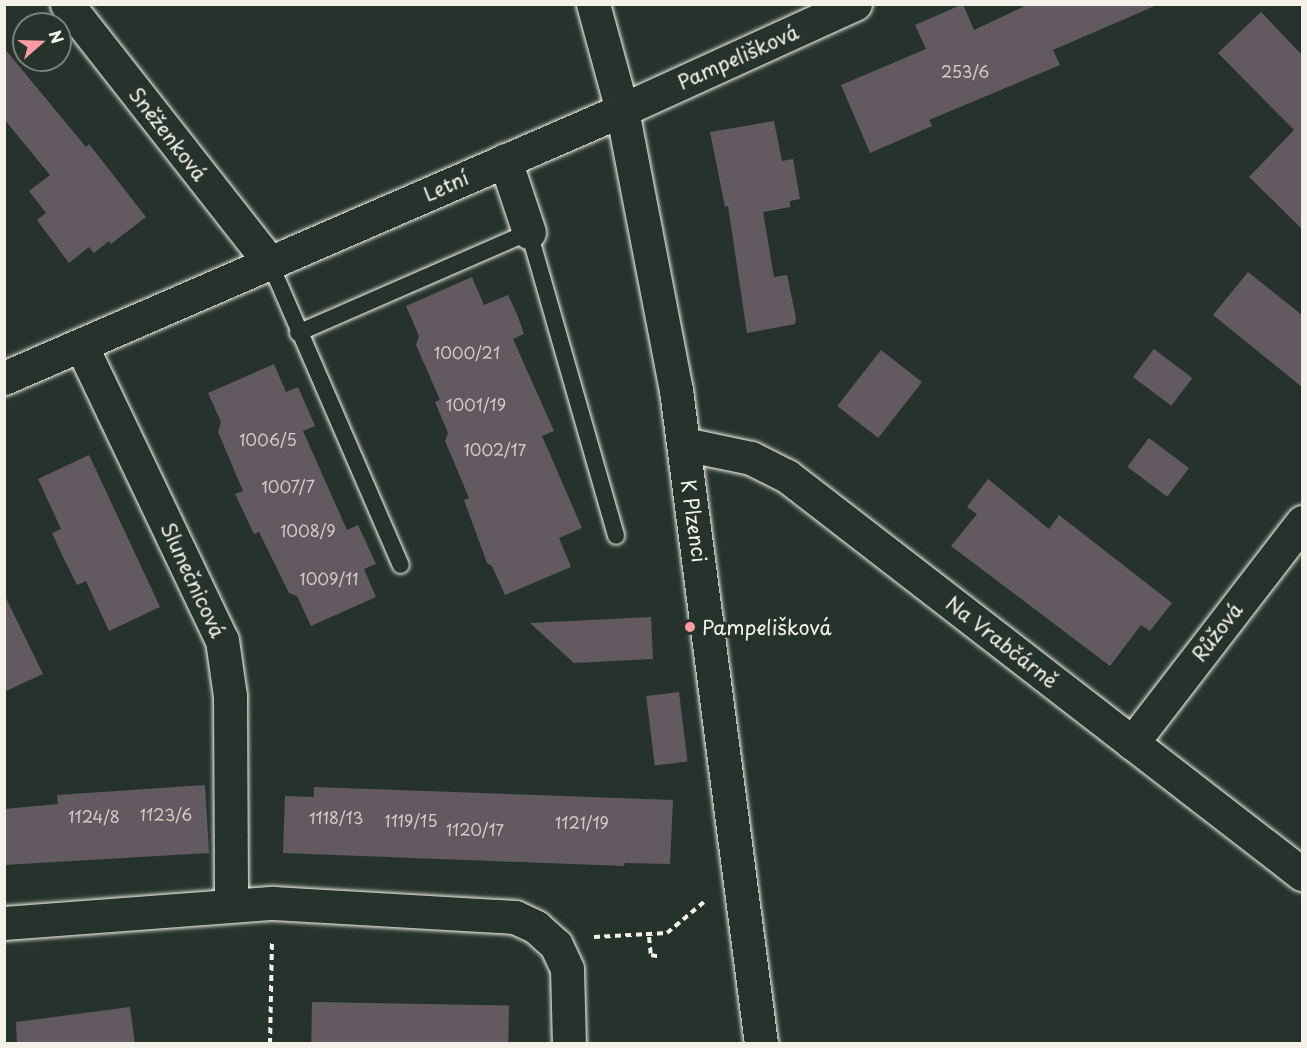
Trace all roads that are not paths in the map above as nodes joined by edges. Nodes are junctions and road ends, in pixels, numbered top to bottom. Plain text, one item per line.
1 (67, 4) edge
2 (593, 4) edge
3 (855, 4) edge
4 (622, 110) junction
5 (505, 160) junction
6 (529, 232) junction
7 (270, 263) junction
8 (298, 333) junction
9 (81, 345) junction
10 (4, 378) edge
11 (684, 444) junction
12 (1302, 522) edge
13 (616, 536) dead end
14 (401, 565) dead end
15 (1132, 743) junction
16 (1302, 874) edge
17 (231, 905) junction
18 (4, 923) edge
19 (569, 1044) edge
20 (761, 1044) edge

1 - 7 street, Sněženková
2 - 4 street, K Plzenci
3 - 4 street, Pampelišková
4 - 5 street, Letní
4 - 11 street, K Plzenci
5 - 6 street
5 - 7 street, Letní
6 - 8 lane
6 - 13 lane
7 - 8 lane
7 - 9 street, Letní
8 - 14 lane
9 - 10 street, Letní
9 - 17 street, Slunečnicová
11 - 15 street, Na Vrabčárně
11 - 20 street, K Plzenci
12 - 15 street, Růžová
15 - 16 street, Na Vrabčárně
17 - 18 street
17 - 19 street

